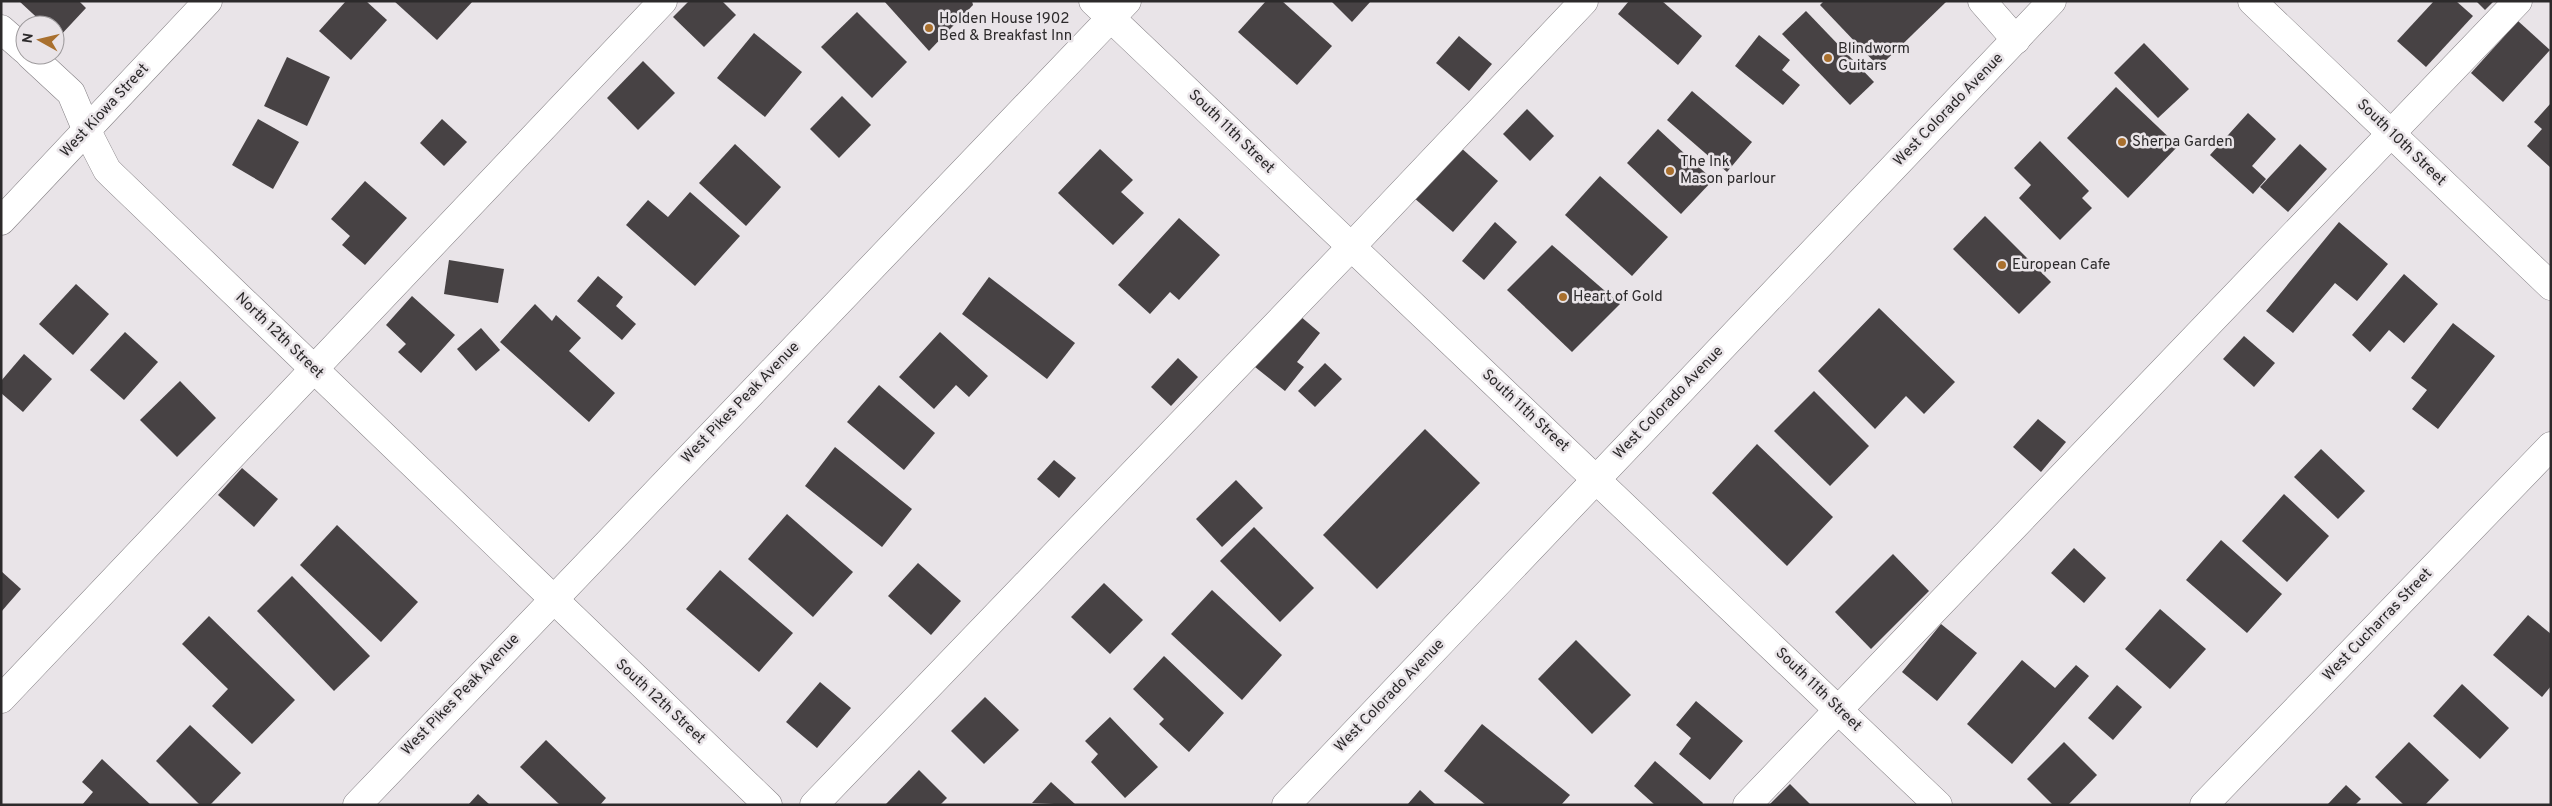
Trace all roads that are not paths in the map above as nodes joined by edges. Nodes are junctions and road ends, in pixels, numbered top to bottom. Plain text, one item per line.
1 (208, 1) edge
2 (662, 1) edge
3 (1584, 1) edge
4 (1982, 1) edge
5 (2052, 1) edge
6 (2252, 1) edge
7 (2518, 1) edge
8 (1110, 7) edge
9 (1, 29) edge
10 (2016, 40) junction
11 (15, 41) edge
12 (41, 65) edge
13 (87, 131) junction
14 (2391, 133) junction
15 (1, 221) edge
16 (1351, 248) junction
17 (2551, 286) edge
18 (312, 369) junction
19 (2551, 446) edge
20 (1597, 479) junction
21 (552, 600) junction
22 (1, 699) edge
23 (1837, 708) junction
24 (357, 805) edge
25 (768, 805) edge
26 (814, 805) edge
27 (1286, 805) edge
28 (1747, 805) edge
29 (1938, 805) edge
30 (2204, 805) edge

1 - 13 street, West Kiowa Street
2 - 18 street
3 - 16 street
4 - 10 street
5 - 10 street, West Colorado Avenue
6 - 14 street, South 10th Street
7 - 14 street
8 - 16 street, South 11th Street
8 - 21 street, West Pikes Peak Avenue
9 - 11 street
10 - 20 street, West Colorado Avenue
12 - 13 street, North 12th Street
13 - 15 street, West Kiowa Street
13 - 18 street, North 12th Street
14 - 17 street, South 10th Street
14 - 23 street
16 - 20 street, South 11th Street
16 - 26 street
18 - 21 street, North 12th Street
18 - 22 street
19 - 30 street, West Cucharras Street
20 - 23 street, South 11th Street
20 - 27 street, West Colorado Avenue
21 - 24 street, West Pikes Peak Avenue
21 - 25 street, South 12th Street
23 - 28 street
23 - 29 street, South 11th Street

